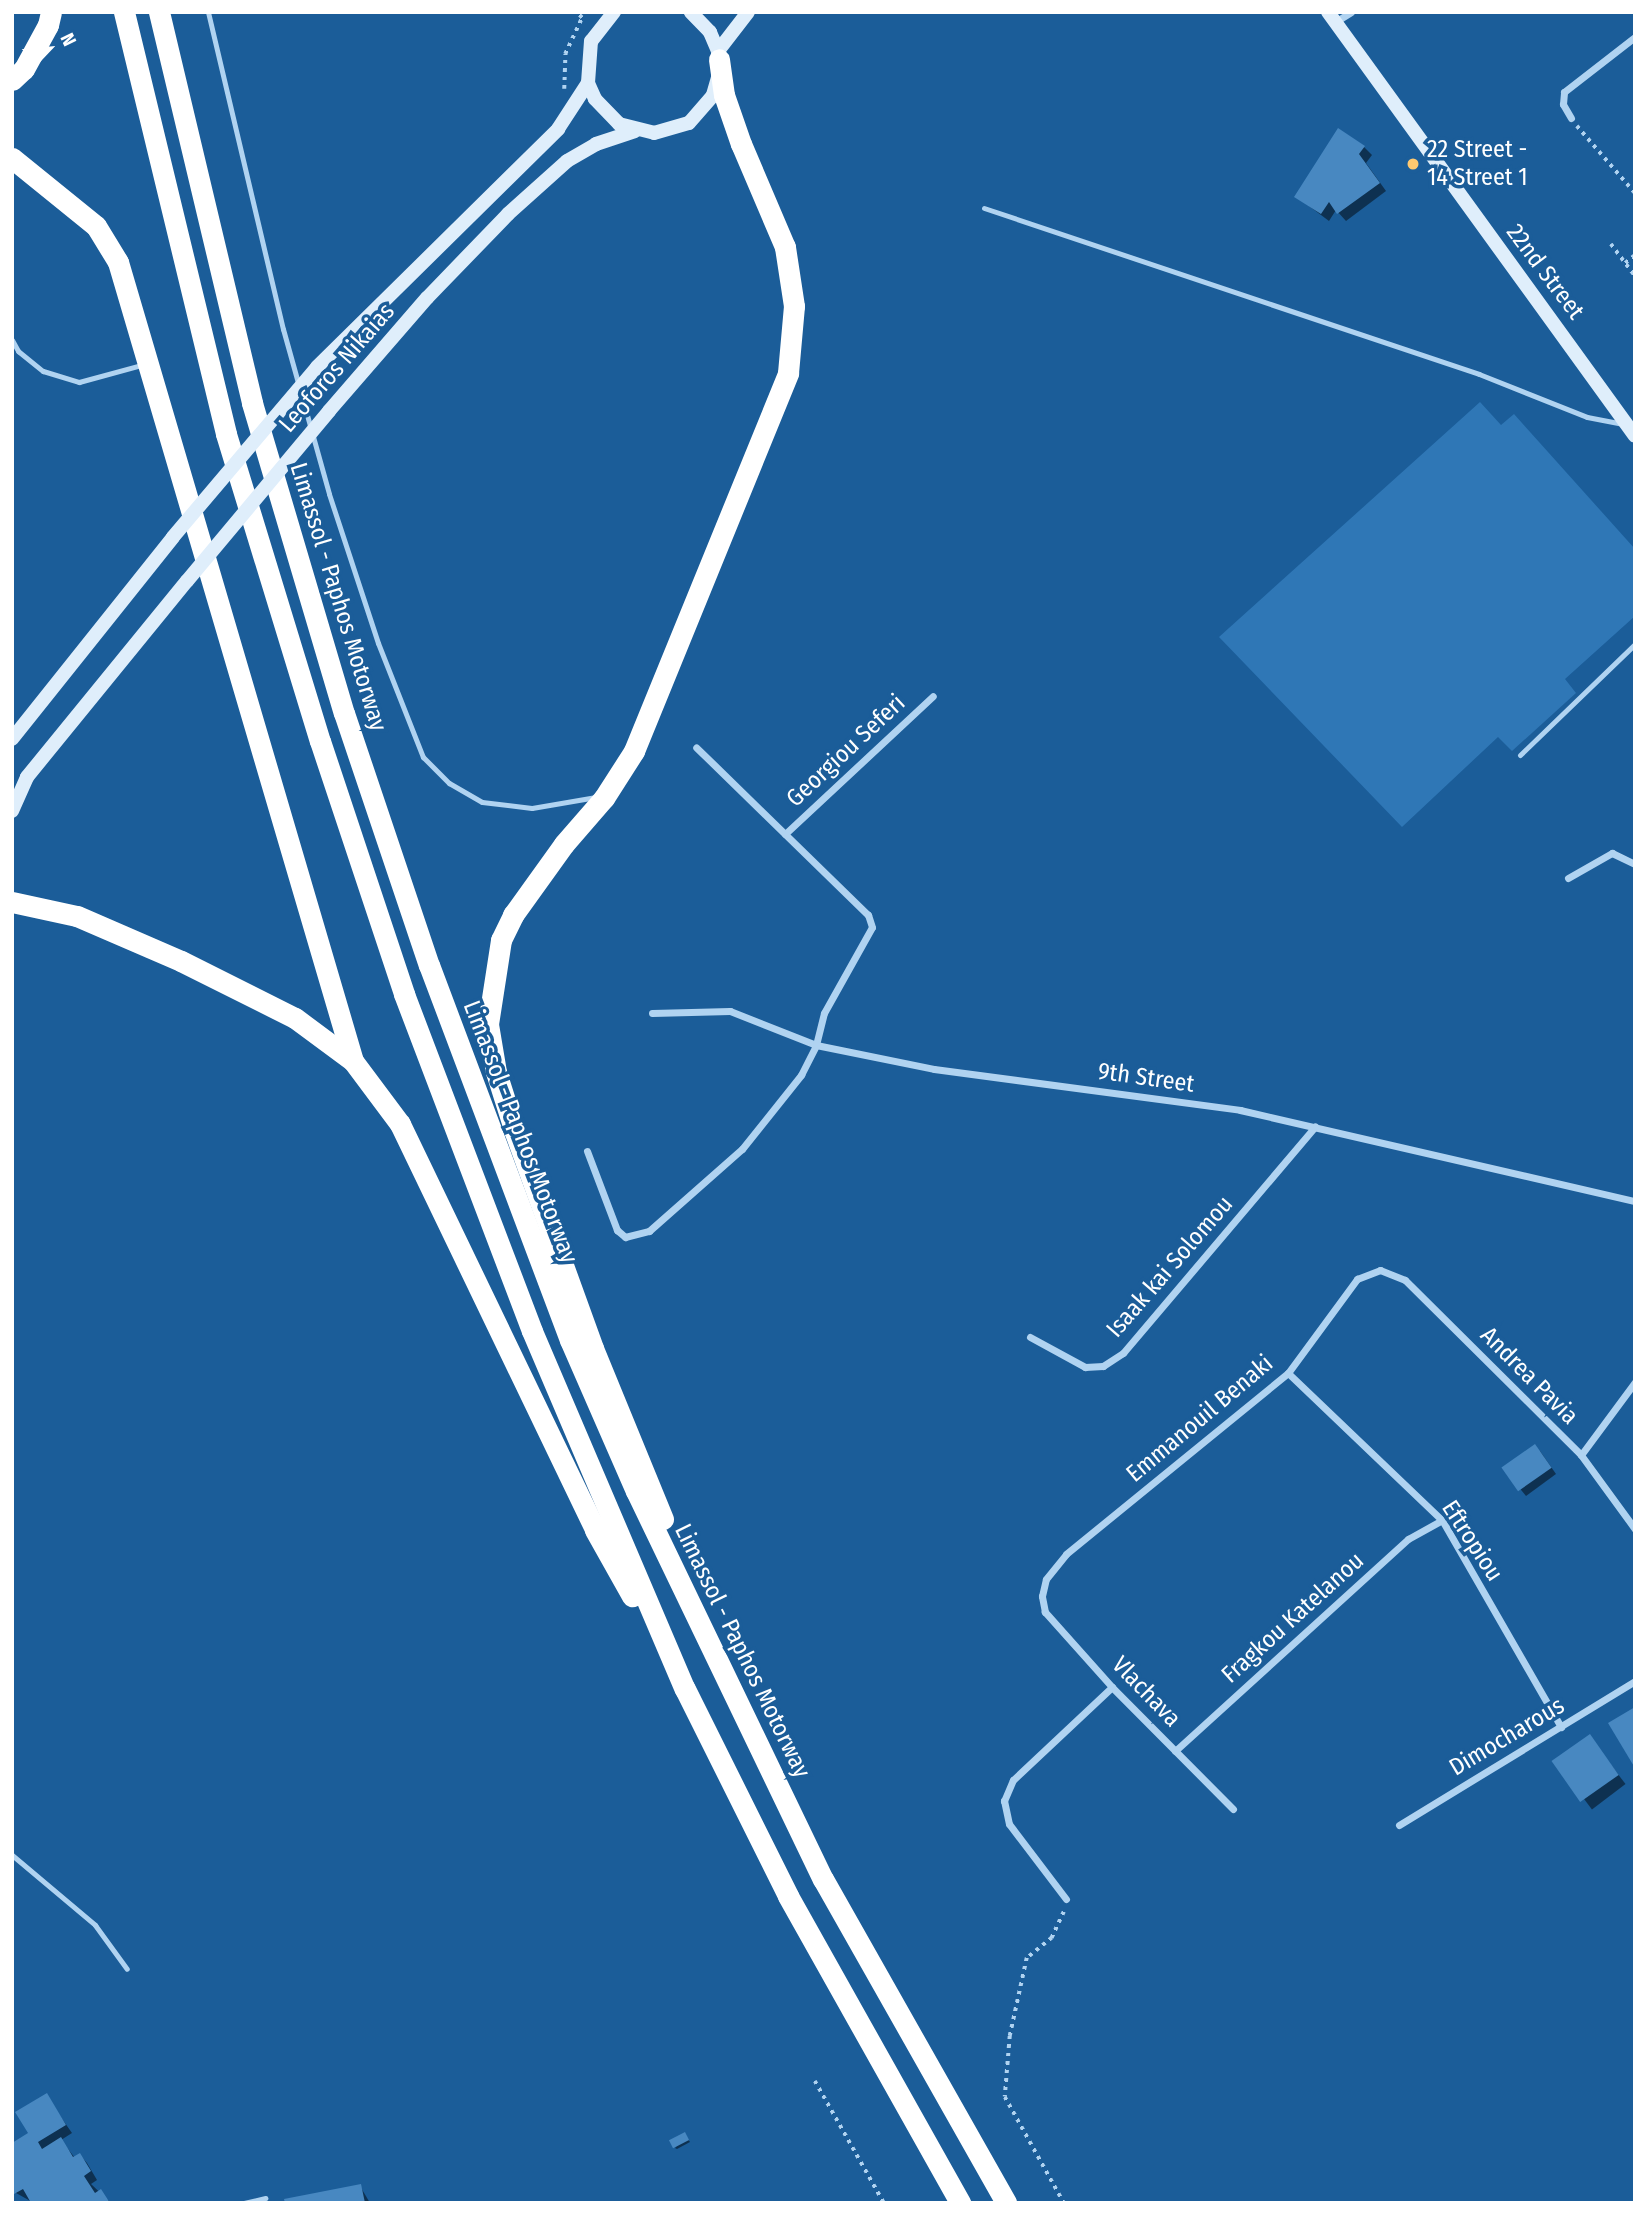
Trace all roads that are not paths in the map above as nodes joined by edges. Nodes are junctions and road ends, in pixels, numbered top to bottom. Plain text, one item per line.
1 (51, 12) edge
2 (124, 12) edge
3 (159, 12) edge
4 (208, 12) edge
5 (614, 12) edge
6 (691, 12) edge
7 (747, 12) edge
8 (1351, 12) edge
9 (1331, 18) edge
10 (1635, 37) edge
11 (718, 55) junction
12 (12, 80) edge
13 (588, 83) junction
14 (1571, 118) road end
15 (635, 131) junction
16 (12, 158) edge
17 (984, 208) dead end
18 (12, 340) edge
19 (146, 363) junction
20 (1633, 426) edge
21 (1635, 644) edge
22 (933, 695) dead end
23 (12, 739) edge
24 (696, 747) dead end
25 (1520, 755) dead end
26 (604, 798) junction
27 (12, 811) edge
28 (785, 834) junction
29 (1635, 864) edge
30 (1568, 878) dead end
31 (12, 902) edge
32 (652, 1013) dead end
33 (816, 1045) junction
34 (353, 1061) junction
35 (1315, 1127) junction
36 (587, 1151) dead end
37 (1635, 1201) edge
38 (1380, 1270) joint
39 (1030, 1336) dead end
40 (1288, 1373) junction
41 (1635, 1382) edge
42 (1581, 1455) junction
43 (1442, 1520) junction
44 (1635, 1529) edge
45 (1042, 1596) joint
46 (714, 1655) junction
47 (1635, 1681) edge
48 (1112, 1686) junction
49 (685, 1689) junction
50 (1561, 1727) junction
51 (1175, 1751) junction
52 (1233, 1809) dead end
53 (1399, 1825) dead end
54 (12, 1855) edge
55 (1066, 1899) road end
56 (127, 1969) dead end
57 (265, 2198) dead end
58 (244, 2203) edge
59 (960, 2203) edge
60 (1006, 2203) edge

1 - 12 highway
2 - 49 highway
3 - 46 highway, Limassol - Paphos Motorway
4 - 26 lane
5 - 13 main road
6 - 11 main road
7 - 11 main road
8 - 9 street
9 - 20 main road, 22nd Street
10 - 14 street
11 - 15 main road, Leoforos Nikaias
11 - 26 highway
13 - 15 main road
13 - 23 main road, Leoforos Nikaias, bridge
15 - 27 main road, Leoforos Nikaias, bridge
16 - 19 highway
17 - 20 lane
18 - 19 lane
19 - 34 highway
21 - 25 lane
22 - 28 street, Georgiou Seferi
24 - 28 street
26 - 46 highway
28 - 33 street
29 - 30 street
31 - 34 highway
32 - 33 street, 9th Street
33 - 35 street, 9th Street
33 - 36 street
34 - 49 highway
35 - 37 street, 9th Street
35 - 39 street, Isaak kai Solomou
38 - 40 street, Emmanouil Benaki
38 - 42 street, Andrea Pavia
40 - 43 street, Eftropiou
40 - 45 street, Emmanouil Benaki
41 - 42 street
42 - 44 street, Andrea Pavia
43 - 50 street, Eftropiou
43 - 51 street, Fragkou Katelanou
45 - 48 street, Vlachava
46 - 60 highway, Limassol - Paphos Motorway
47 - 50 street, Dimocharous
48 - 51 street, Vlachava
48 - 55 street
49 - 59 highway
50 - 53 street, Dimocharous
51 - 52 street, Vlachava
54 - 56 lane
57 - 58 lane

